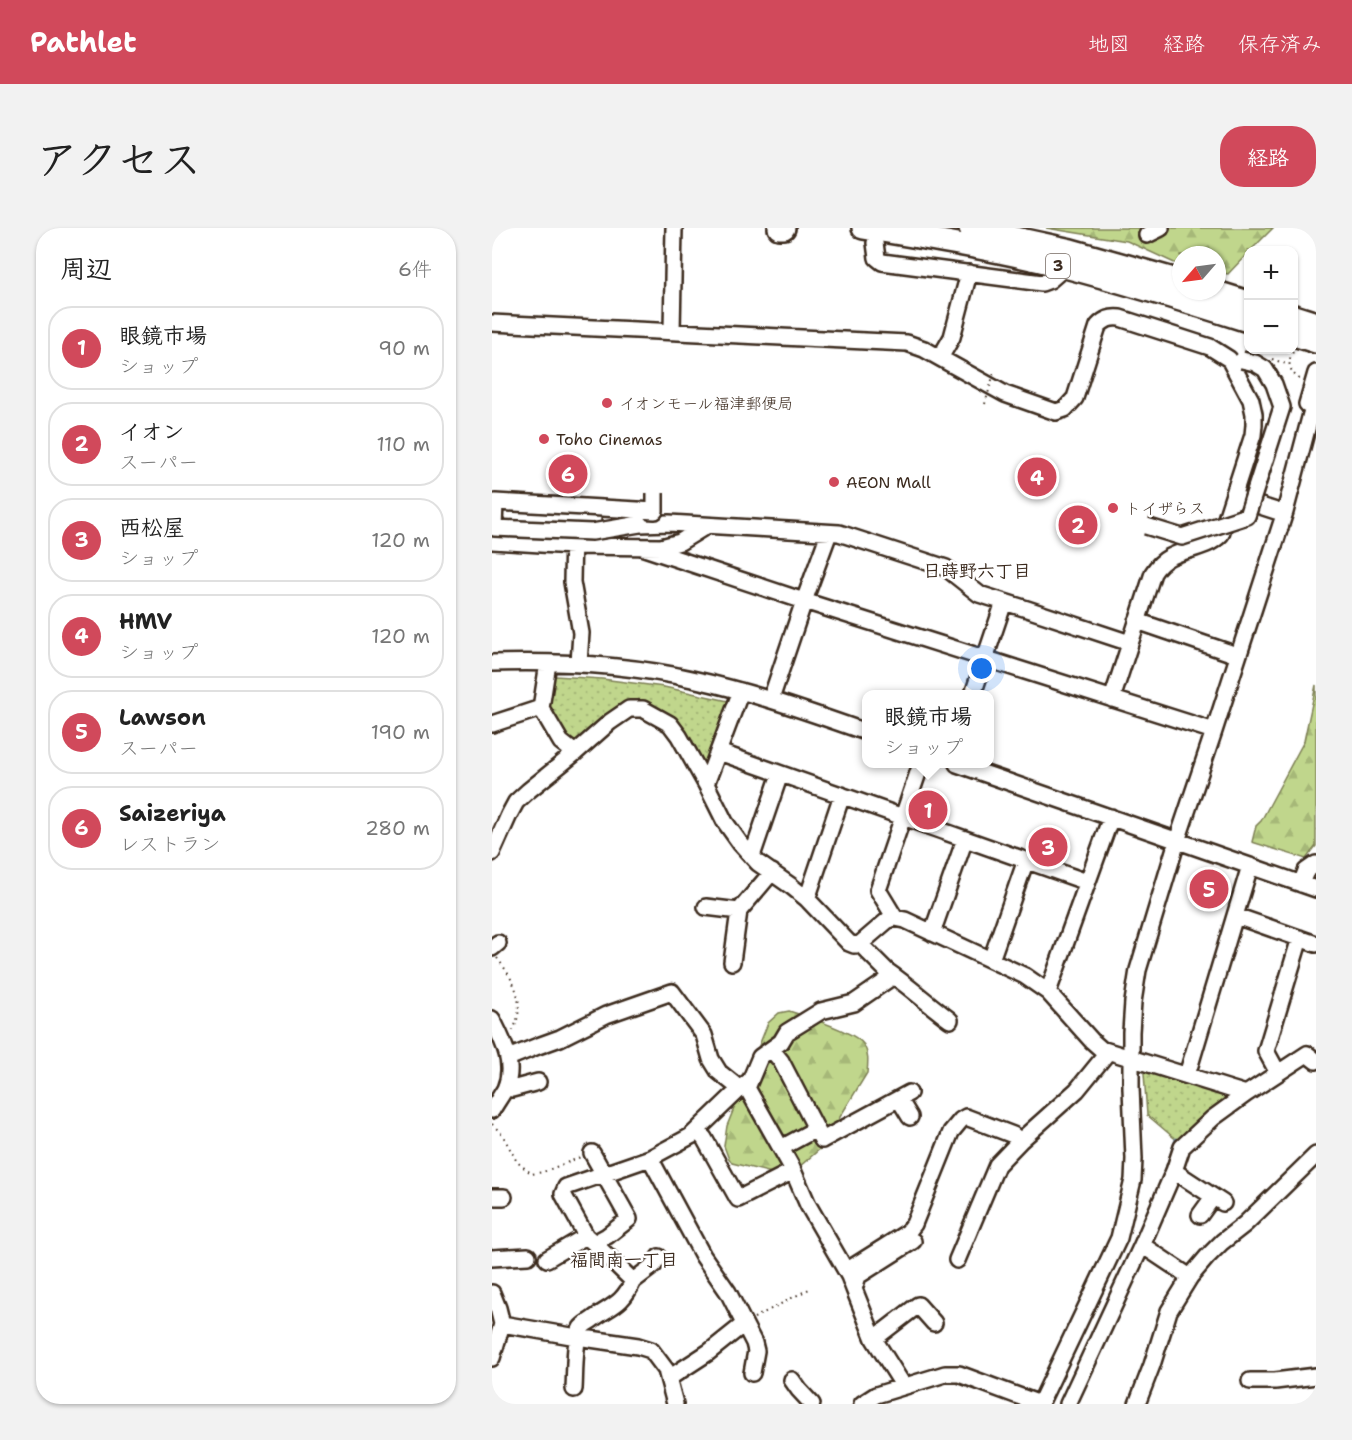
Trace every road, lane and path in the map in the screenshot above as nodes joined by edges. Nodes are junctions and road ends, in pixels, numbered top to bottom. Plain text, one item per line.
1 (674, 228) edge
2 (779, 228) edge
3 (784, 228) edge
4 (970, 228) edge
5 (1161, 228) edge
6 (869, 235) edge
7 (1147, 235) dead end
8 (1065, 267) junction
9 (969, 273) junction
10 (1172, 278) edge
11 (1226, 295) edge
12 (1244, 301) edge
13 (1298, 318) edge
14 (1244, 320) edge
15 (492, 323) edge
16 (1316, 323) edge
17 (672, 331) junction
18 (1316, 342) edge
19 (1298, 344) edge
20 (1290, 354) edge
21 (940, 357) junction
22 (1236, 359) junction
23 (994, 373) dead end
24 (1310, 377) edge
25 (1316, 395) edge
26 (985, 404) dead end
27 (655, 493) dead end
28 (1233, 497) junction
29 (1276, 511) junction
30 (706, 526) junction
31 (1146, 526) dead end
32 (592, 532) junction
33 (829, 533) junction
34 (492, 541) edge
35 (572, 546) junction
36 (640, 547) junction
37 (804, 601) junction
38 (1004, 602) junction
39 (1137, 621) junction
40 (1130, 643) junction
41 (1232, 653) junction
42 (985, 659) junction
43 (492, 663) edge
44 (548, 663) junction
45 (579, 663) junction
46 (974, 690) edge
47 (741, 691) junction
48 (771, 699) junction
49 (1112, 699) junction
50 (541, 708) junction
51 (492, 724) edge
52 (862, 730) edge
53 (1211, 730) junction
54 (719, 752) junction
55 (575, 753) junction
56 (920, 768) edge
57 (969, 768) edge
58 (780, 774) junction
59 (706, 784) junction
60 (842, 795) junction
61 (903, 817) junction
62 (1111, 817) junction
63 (965, 839) junction
64 (1177, 841) junction
65 (492, 853) edge
66 (752, 856) junction
67 (1026, 860) junction
68 (1316, 864) edge
69 (1250, 866) junction
70 (771, 873) junction
71 (1087, 882) junction
72 (1301, 884) junction
73 (1316, 889) edge
74 (807, 899) junction
75 (706, 907) dead end
76 (739, 911) junction
77 (1236, 916) junction
78 (895, 918) junction
79 (932, 933) junction
80 (1300, 938) junction
81 (860, 944) junction
82 (1316, 944) edge
83 (494, 948) edge
84 (991, 960) junction
85 (732, 962) dead end
86 (887, 971) junction
87 (1048, 992) junction
88 (492, 1019) edge
89 (950, 1020) dead end
90 (772, 1050) junction
91 (507, 1052) junction
92 (1108, 1052) junction
93 (1130, 1058) junction
94 (1316, 1061) edge
95 (1278, 1073) junction
96 (1187, 1075) junction
97 (538, 1082) dead end
98 (741, 1083) junction
99 (506, 1086) junction
100 (1246, 1094) junction
101 (492, 1110) edge
102 (910, 1117) dead end
103 (492, 1124) edge
104 (816, 1129) junction
105 (696, 1132) junction
106 (1020, 1141) junction
107 (781, 1148) junction
108 (592, 1153) joint
109 (1316, 1155) edge
110 (650, 1158) junction
111 (793, 1171) junction
112 (1174, 1171) junction
113 (604, 1173) junction
114 (1200, 1215) dead end
115 (590, 1240) junction
116 (913, 1241) dead end
117 (1142, 1245) junction
118 (528, 1256) dead end
119 (658, 1257) dead end
120 (492, 1258) edge
121 (547, 1259) dead end
122 (957, 1260) dead end
123 (846, 1271) junction
124 (1190, 1277) junction
125 (633, 1281) junction
126 (809, 1289) dead end
127 (854, 1289) junction
128 (492, 1293) edge
129 (934, 1323) dead end
130 (502, 1324) junction
131 (744, 1324) junction
132 (577, 1337) junction
133 (874, 1340) junction
134 (492, 1358) edge
135 (752, 1373) dead end
136 (1316, 1376) edge
137 (669, 1378) junction
138 (792, 1380) dead end
139 (1250, 1381) dead end
140 (903, 1385) junction
141 (574, 1389) dead end
142 (675, 1404) edge
143 (812, 1404) edge
144 (862, 1404) edge
145 (1040, 1404) edge
146 (1068, 1404) edge
147 (1137, 1404) edge

1 - 17 street
2 - 3 highway
4 - 10 highway, 3
5 - 7 street
6 - 8 highway, 3
6 - 9 street
8 - 9 street
8 - 14 highway, 3
9 - 21 street
11 - 12 highway
13 - 16 highway
15 - 17 street
17 - 21 street
18 - 19 highway
20 - 24 path
21 - 22 street
22 - 28 street
22 - 31 street, bridge
23 - 26 path, bridge
24 - 29 street
25 - 53 street
27 - 32 street, bridge
28 - 29 street
28 - 39 street
29 - 41 street
30 - 32 street, bridge
30 - 33 street
30 - 36 street
32 - 35 street
33 - 37 street
33 - 38 street
34 - 35 street
35 - 36 street
35 - 45 street
36 - 37 street
37 - 42 street
37 - 48 street
38 - 40 street
38 - 42 street
39 - 40 street
39 - 41 street
40 - 49 street
41 - 53 street
42 - 46 street
42 - 49 street
43 - 44 street
44 - 45 street
44 - 50 street
45 - 47 street
47 - 48 street
47 - 54 street
48 - 52 street
49 - 53 street
50 - 51 street
50 - 55 street
53 - 64 street
54 - 58 street
54 - 59 street
55 - 59 street
55 - 65 street
56 - 61 street
57 - 62 street
58 - 60 street
58 - 66 street
59 - 66 street
60 - 61 street
60 - 74 street
61 - 63 street
61 - 78 street
62 - 64 street
62 - 71 street
63 - 67 street
63 - 79 street
64 - 69 street
64 - 93 street
66 - 70 street
67 - 71 street
67 - 84 street
68 - 72 street
69 - 72 street
69 - 77 street
70 - 74 street
70 - 76 street
71 - 87 street
72 - 73 street
74 - 81 street
75 - 76 street
76 - 85 street
77 - 80 street
77 - 96 street
78 - 79 street
78 - 81 street
79 - 84 street
80 - 82 street
80 - 95 street
81 - 86 street
83 - 91 path
84 - 87 street
86 - 89 street
86 - 90 street
87 - 92 street
88 - 91 street
90 - 98 street
90 - 104 street
91 - 98 street
91 - 99 street
92 - 93 street
92 - 106 street
93 - 96 street
93 - 145 street
94 - 95 street
95 - 100 street
96 - 100 street
97 - 99 street
98 - 105 street
98 - 107 street
99 - 101 street
100 - 112 street
102 - 104 street
103 - 108 path
104 - 107 street
105 - 110 street
105 - 111 street
106 - 122 street
106 - 123 street
107 - 111 street
108 - 113 street
109 - 124 street
110 - 113 street
110 - 131 street
111 - 123 street
112 - 114 street
112 - 117 street
113 - 115 street
113 - 115 street
115 - 121 street
115 - 125 street
116 - 127 street
117 - 124 street
117 - 146 street
118 - 120 street
119 - 125 street
123 - 127 street
124 - 147 street
125 - 132 street
126 - 131 path
127 - 133 street
128 - 130 street
129 - 133 street
130 - 132 street
130 - 134 street
131 - 135 street
131 - 137 street
132 - 137 street
132 - 141 street
133 - 140 street
136 - 139 street
137 - 142 street
138 - 143 street
140 - 144 street
140 - 145 street

